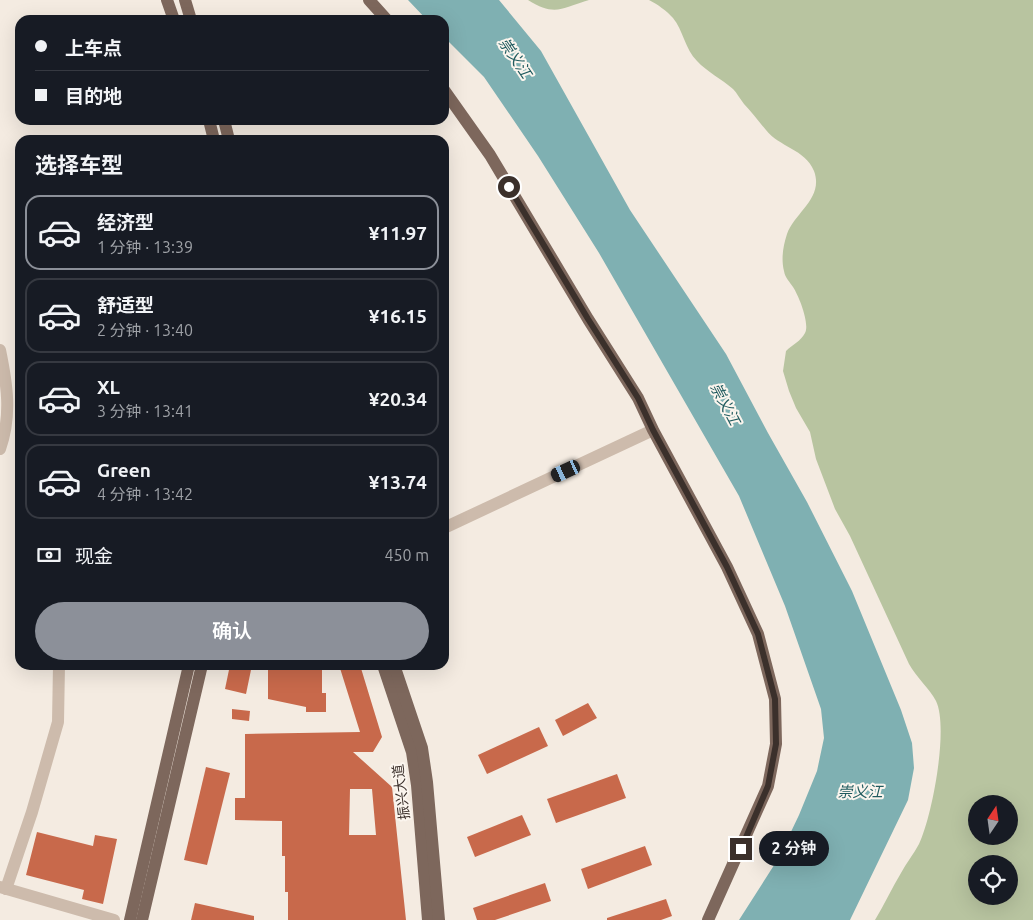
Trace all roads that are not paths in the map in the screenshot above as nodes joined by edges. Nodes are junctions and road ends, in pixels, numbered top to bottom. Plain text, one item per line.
1 (167, 0) edge
2 (185, 0) edge
3 (369, 0) edge
4 (172, 15) edge
5 (190, 15) edge
6 (382, 15) edge
7 (449, 97) edge
8 (0, 350) edge
9 (653, 430) junction
10 (0, 449) edge
11 (449, 526) edge
12 (59, 670) edge
13 (188, 670) edge
14 (201, 670) edge
15 (385, 670) edge
16 (396, 670) edge
17 (3, 888) edge
18 (114, 920) edge
19 (130, 920) edge
20 (142, 920) edge
21 (428, 920) edge
22 (439, 920) edge
23 (708, 920) edge

1 - 4 main road
2 - 5 main road
3 - 6 main road
7 - 9 main road
8 - 10 street
9 - 11 street
9 - 23 main road
12 - 17 street
13 - 19 main road
14 - 20 main road
15 - 21 main road, 振兴大道
16 - 22 main road, 振兴大道
17 - 18 street

